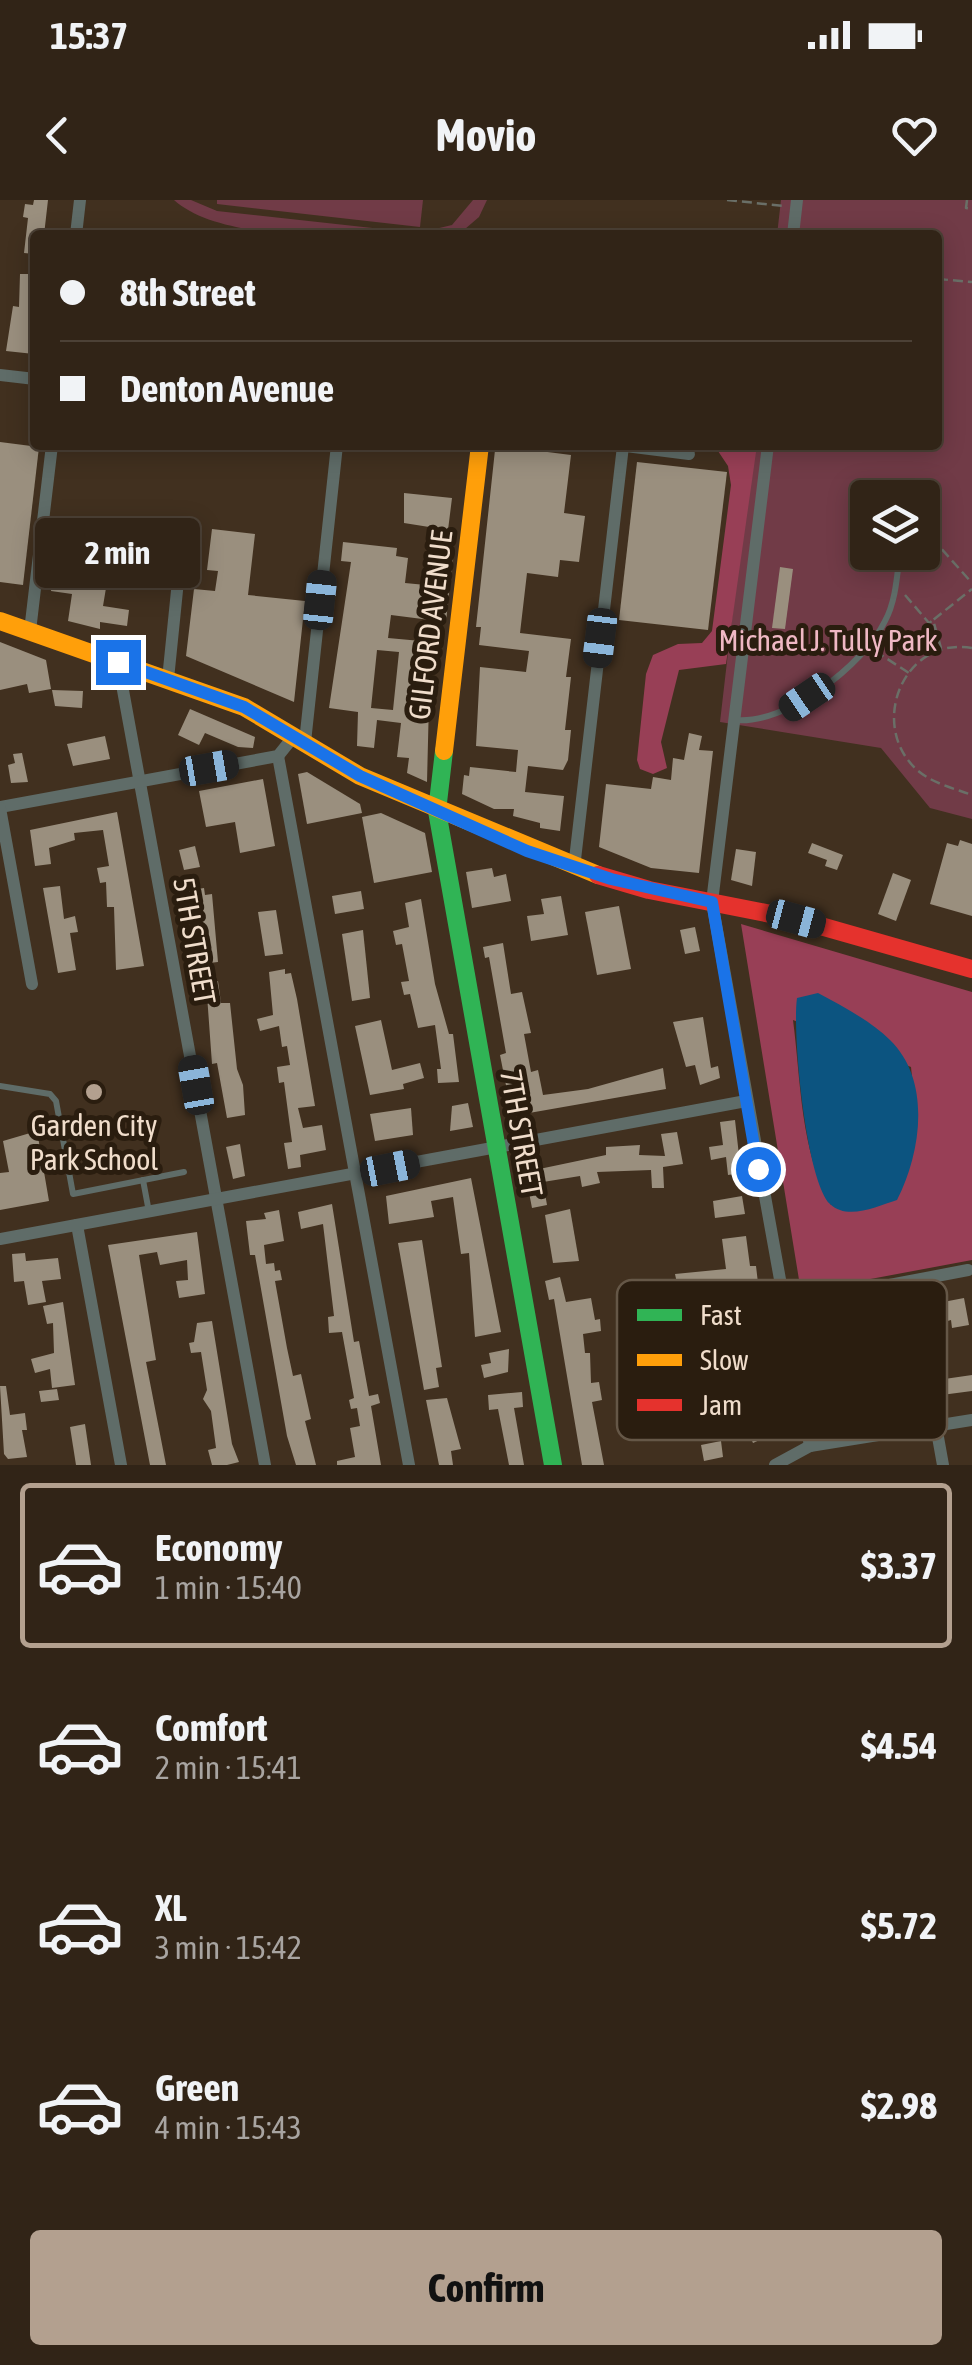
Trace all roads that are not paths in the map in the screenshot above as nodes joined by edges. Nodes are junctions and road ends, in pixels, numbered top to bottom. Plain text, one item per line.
1 (80, 200) edge
2 (791, 203) edge
3 (77, 230) edge
4 (793, 230) edge
5 (0, 375) edge
6 (30, 378) edge
7 (51, 450) edge
8 (336, 450) edge
9 (479, 450) edge
10 (618, 450) edge
11 (658, 450) edge
12 (767, 450) edge
13 (689, 454) dead end
14 (184, 522) dead end
15 (898, 570) edge
16 (0, 621) edge
17 (30, 631) junction
18 (118, 662) junction
19 (168, 678) junction
20 (734, 720) junction
21 (300, 739) junction
22 (278, 756) junction
23 (140, 781) junction
24 (0, 807) edge
25 (438, 811) junction
26 (574, 868) junction
27 (712, 902) junction
28 (972, 969) edge
29 (32, 984) dead end
30 (0, 1086) edge
31 (746, 1100) junction
32 (495, 1148) junction
33 (184, 1172) dead end
34 (355, 1174) junction
35 (143, 1180) junction
36 (216, 1199) junction
37 (149, 1212) junction
38 (77, 1225) junction
39 (0, 1239) edge
40 (968, 1270) dead end
41 (779, 1280) edge
42 (915, 1280) edge
43 (972, 1420) edge
44 (947, 1424) edge
45 (809, 1440) edge
46 (848, 1440) edge
47 (939, 1440) edge
48 (810, 1446) junction
49 (121, 1465) edge
50 (265, 1465) edge
51 (409, 1465) edge
52 (553, 1465) edge
53 (776, 1465) edge
54 (943, 1465) edge

1 - 3 street
2 - 4 street
5 - 6 street
7 - 17 street
8 - 21 street
9 - 25 main road, GILFORD AVENUE
10 - 26 street
11 - 13 street
12 - 20 street
14 - 19 street
15 - 20 lane
16 - 17 main road
17 - 18 main road
18 - 19 main road
18 - 23 street, 5TH STREET
19 - 21 main road
20 - 27 street
21 - 22 street
21 - 25 main road
22 - 23 street
22 - 34 street
23 - 24 street
23 - 36 street, 5TH STREET
24 - 29 street
25 - 26 main road
25 - 32 main road, 7TH STREET
26 - 27 main road
27 - 28 main road
27 - 31 street
30 - 35 lane
31 - 32 street
31 - 41 street
32 - 34 street
32 - 52 main road, 7TH STREET
33 - 35 lane
34 - 36 street
34 - 51 street
35 - 37 lane
36 - 37 street
36 - 50 street, 5TH STREET
37 - 38 street
38 - 39 street
38 - 49 street
40 - 42 street
43 - 44 street
45 - 48 street
46 - 48 street
47 - 54 street
48 - 53 street

